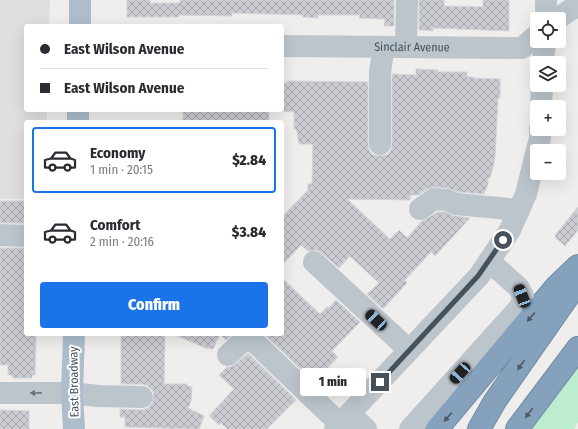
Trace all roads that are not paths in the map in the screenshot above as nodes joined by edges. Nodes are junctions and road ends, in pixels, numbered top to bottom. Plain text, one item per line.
1 (80, 0) edge
2 (407, 0) edge
3 (546, 0) edge
4 (578, 8) edge
5 (546, 12) edge
6 (566, 13) edge
7 (80, 24) edge
8 (530, 41) edge
9 (284, 46) edge
10 (384, 47) junction
11 (406, 47) junction
12 (540, 136) edge
13 (380, 144) dead end
14 (420, 209) dead end
15 (519, 210) junction
16 (0, 228) edge
17 (24, 229) edge
18 (0, 235) edge
19 (24, 236) edge
20 (489, 261) junction
21 (314, 262) dead end
22 (578, 266) edge
23 (567, 289) edge
24 (74, 336) edge
25 (578, 348) edge
26 (409, 350) junction
27 (228, 355) dead end
28 (72, 393) junction
29 (0, 394) edge
30 (142, 397) dead end
31 (342, 422) edge
32 (74, 429) edge
33 (366, 429) edge
34 (410, 429) edge
35 (437, 429) edge
36 (479, 429) edge
37 (517, 429) edge

1 - 7 main road
2 - 11 street
3 - 5 street
4 - 6 street
8 - 11 street, Sinclair Avenue
9 - 10 street, Sinclair Avenue
10 - 11 street, Sinclair Avenue
10 - 13 street
12 - 15 street
14 - 15 street
15 - 20 street
16 - 17 street
18 - 19 street
20 - 26 street
20 - 34 street
21 - 26 street
22 - 23 highway
23 -> 35 highway
23 -> 36 highway
24 - 28 main road, East Broadway
25 -> 37 highway
26 - 31 street
27 - 31 street
28 -> 29 street
28 - 30 street
28 - 32 main road, East Broadway
31 - 33 street

